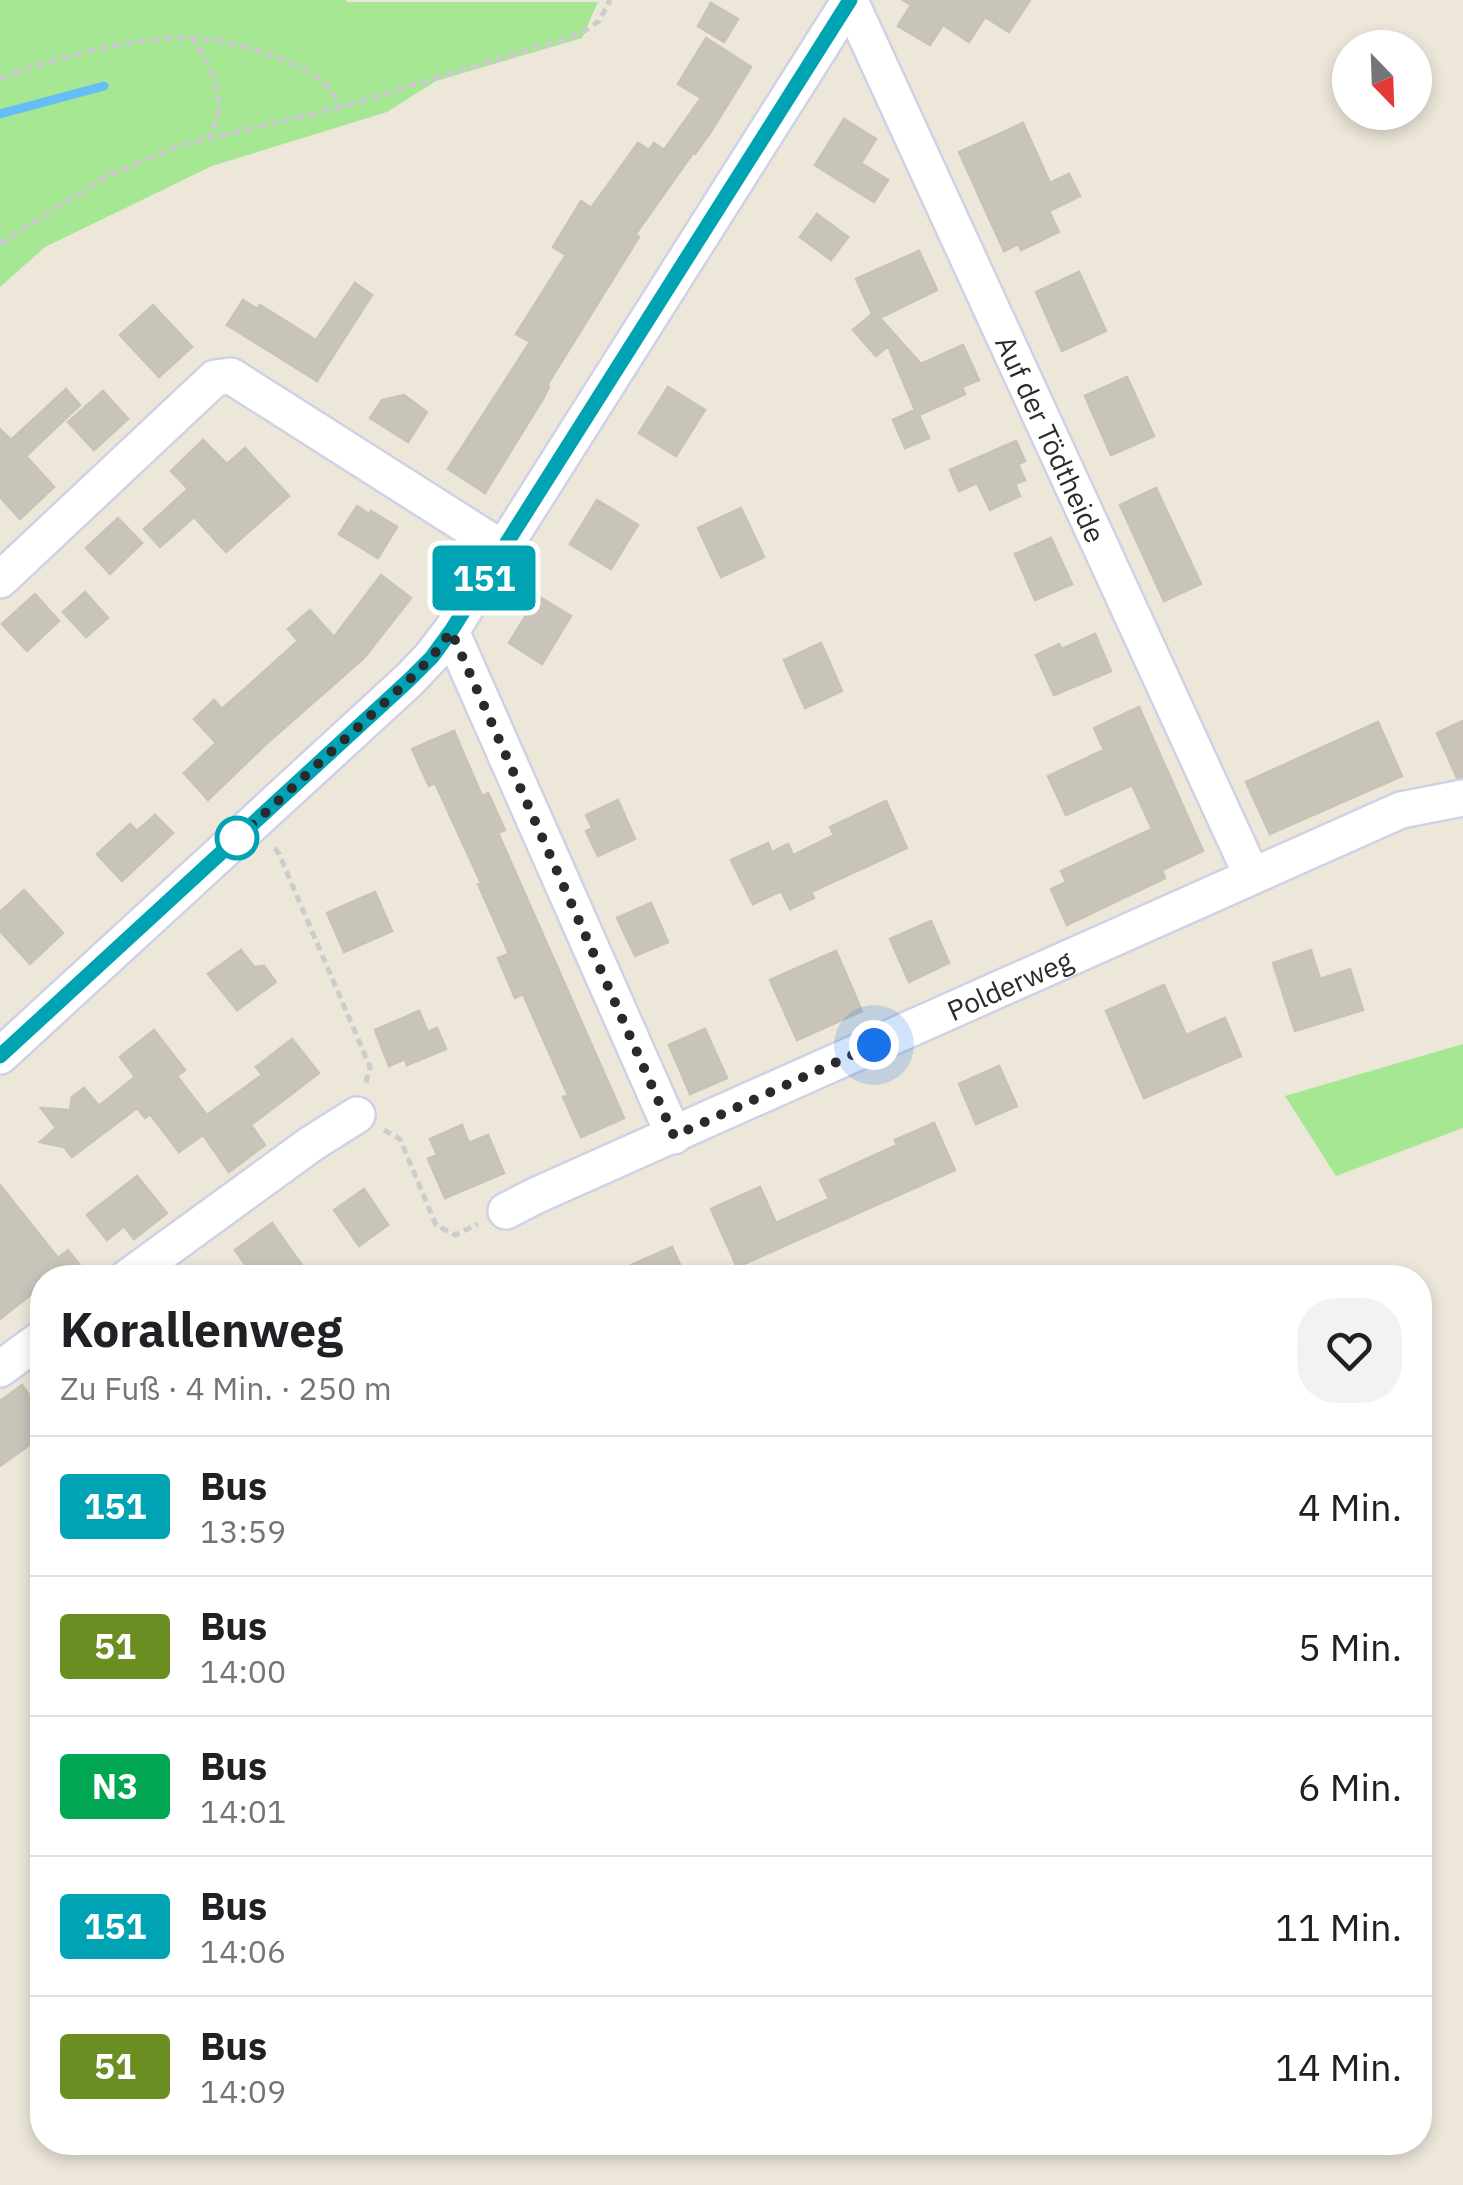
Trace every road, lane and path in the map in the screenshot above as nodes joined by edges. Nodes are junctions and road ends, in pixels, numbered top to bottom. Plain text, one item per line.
1 (610, 0) edge
2 (850, 0) edge
3 (191, 38) junction
4 (0, 80) edge
5 (341, 106) junction
6 (208, 138) junction
7 (0, 244) edge
8 (502, 549) junction
9 (0, 580) edge
10 (451, 631) junction
11 (1463, 798) edge
12 (253, 824) junction
13 (1252, 876) junction
14 (0, 1056) edge
15 (357, 1115) junction
16 (674, 1136) junction
17 (506, 1211) dead end
18 (455, 1235) dead end
19 (145, 1265) edge
20 (30, 1347) edge
21 (0, 1369) edge

1 - 5 path
2 - 8 street
2 - 13 street, Auf der Tödtheide
3 - 4 path
3 - 5 path
3 - 6 path
5 - 6 path
6 - 7 path
8 - 9 street
8 - 10 street
10 - 12 street
10 - 16 street
11 - 13 street, Polderweg
12 - 14 street
12 - 15 path
13 - 16 street, Polderweg
15 - 18 path
15 - 19 street
16 - 17 street, Polderweg
20 - 21 street

